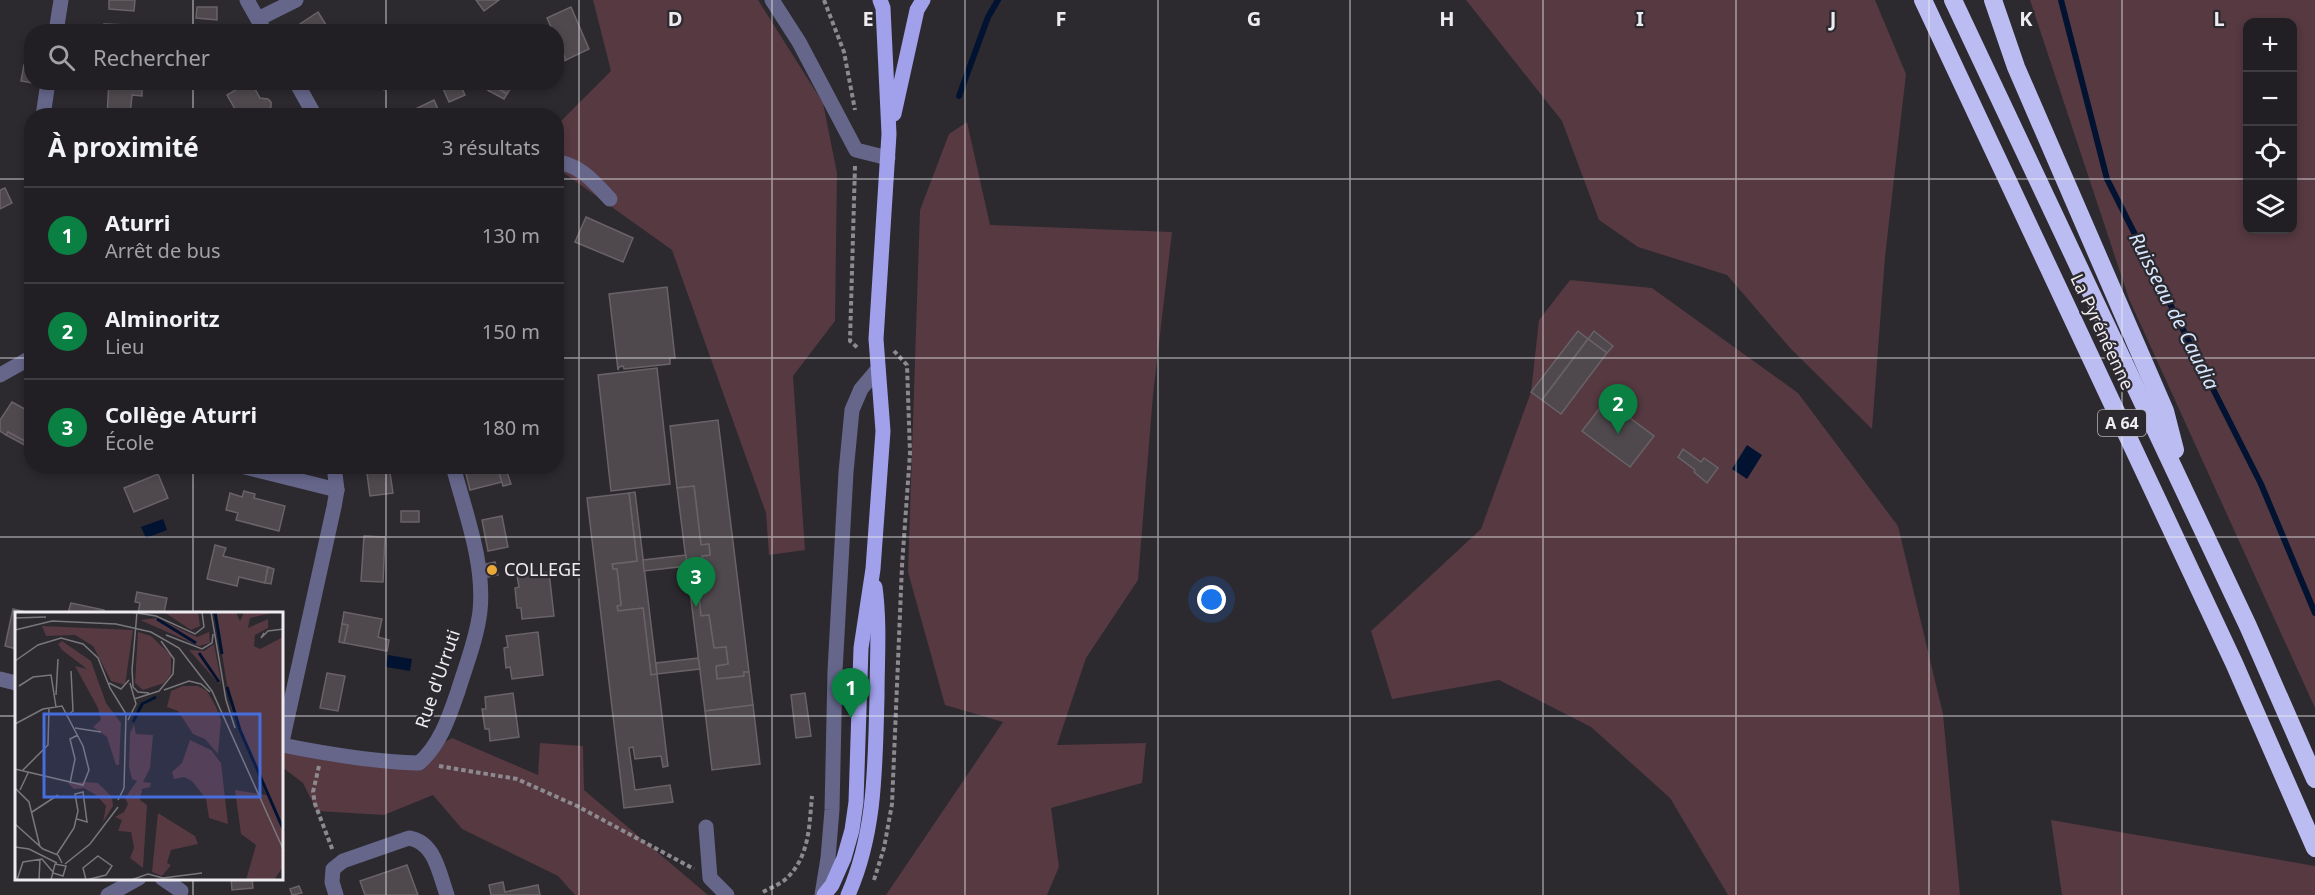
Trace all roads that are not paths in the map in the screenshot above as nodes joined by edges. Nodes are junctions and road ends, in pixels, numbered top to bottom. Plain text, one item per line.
1 (61, 0) edge
2 (247, 0) edge
3 (296, 0) edge
4 (772, 0) edge
5 (880, 0) edge
6 (922, 0) edge
7 (1923, 0) edge
8 (1953, 0) edge
9 (1993, 0) edge
10 (57, 24) edge
11 (261, 24) edge
12 (263, 24) edge
13 (47, 90) edge
14 (300, 90) edge
15 (44, 108) edge
16 (311, 108) edge
17 (889, 134) junction
18 (888, 158) junction
19 (564, 163) edge
20 (610, 200) dead end
21 (24, 362) edge
22 (878, 369) junction
23 (0, 375) edge
24 (273, 474) edge
25 (335, 474) edge
26 (455, 474) edge
27 (337, 490) junction
28 (2188, 495) junction
29 (873, 569) junction
30 (0, 680) edge
31 (15, 683) edge
32 (284, 734) edge
33 (284, 744) edge
34 (2315, 779) edge
35 (705, 827) dead end
36 (2315, 848) edge
37 (137, 880) edge
38 (164, 880) edge
39 (181, 891) dead end
40 (108, 895) edge
41 (336, 895) edge
42 (447, 895) edge
43 (727, 895) edge
44 (823, 895) edge
45 (848, 895) edge

1 - 10 street
2 - 11 street
3 - 12 street
4 - 18 street
5 - 17 main road
6 - 17 main road
7 - 36 highway, La Pyrénéenne / A 64
8 - 28 highway, La Pyrénéenne / A 64
9 - 28 highway
13 - 15 street
14 - 16 street
17 - 18 main road
18 - 22 main road
19 - 20 street
21 - 23 street
22 - 29 main road
22 - 44 street
24 - 27 street
25 - 27 street
26 - 33 street, Rue d'Urruti
27 - 32 street
28 - 34 highway, La Pyrénéenne / A 64
29 - 44 main road
29 - 45 main road
30 - 31 street
35 - 43 street
37 - 40 street
38 - 39 street
41 - 42 street

